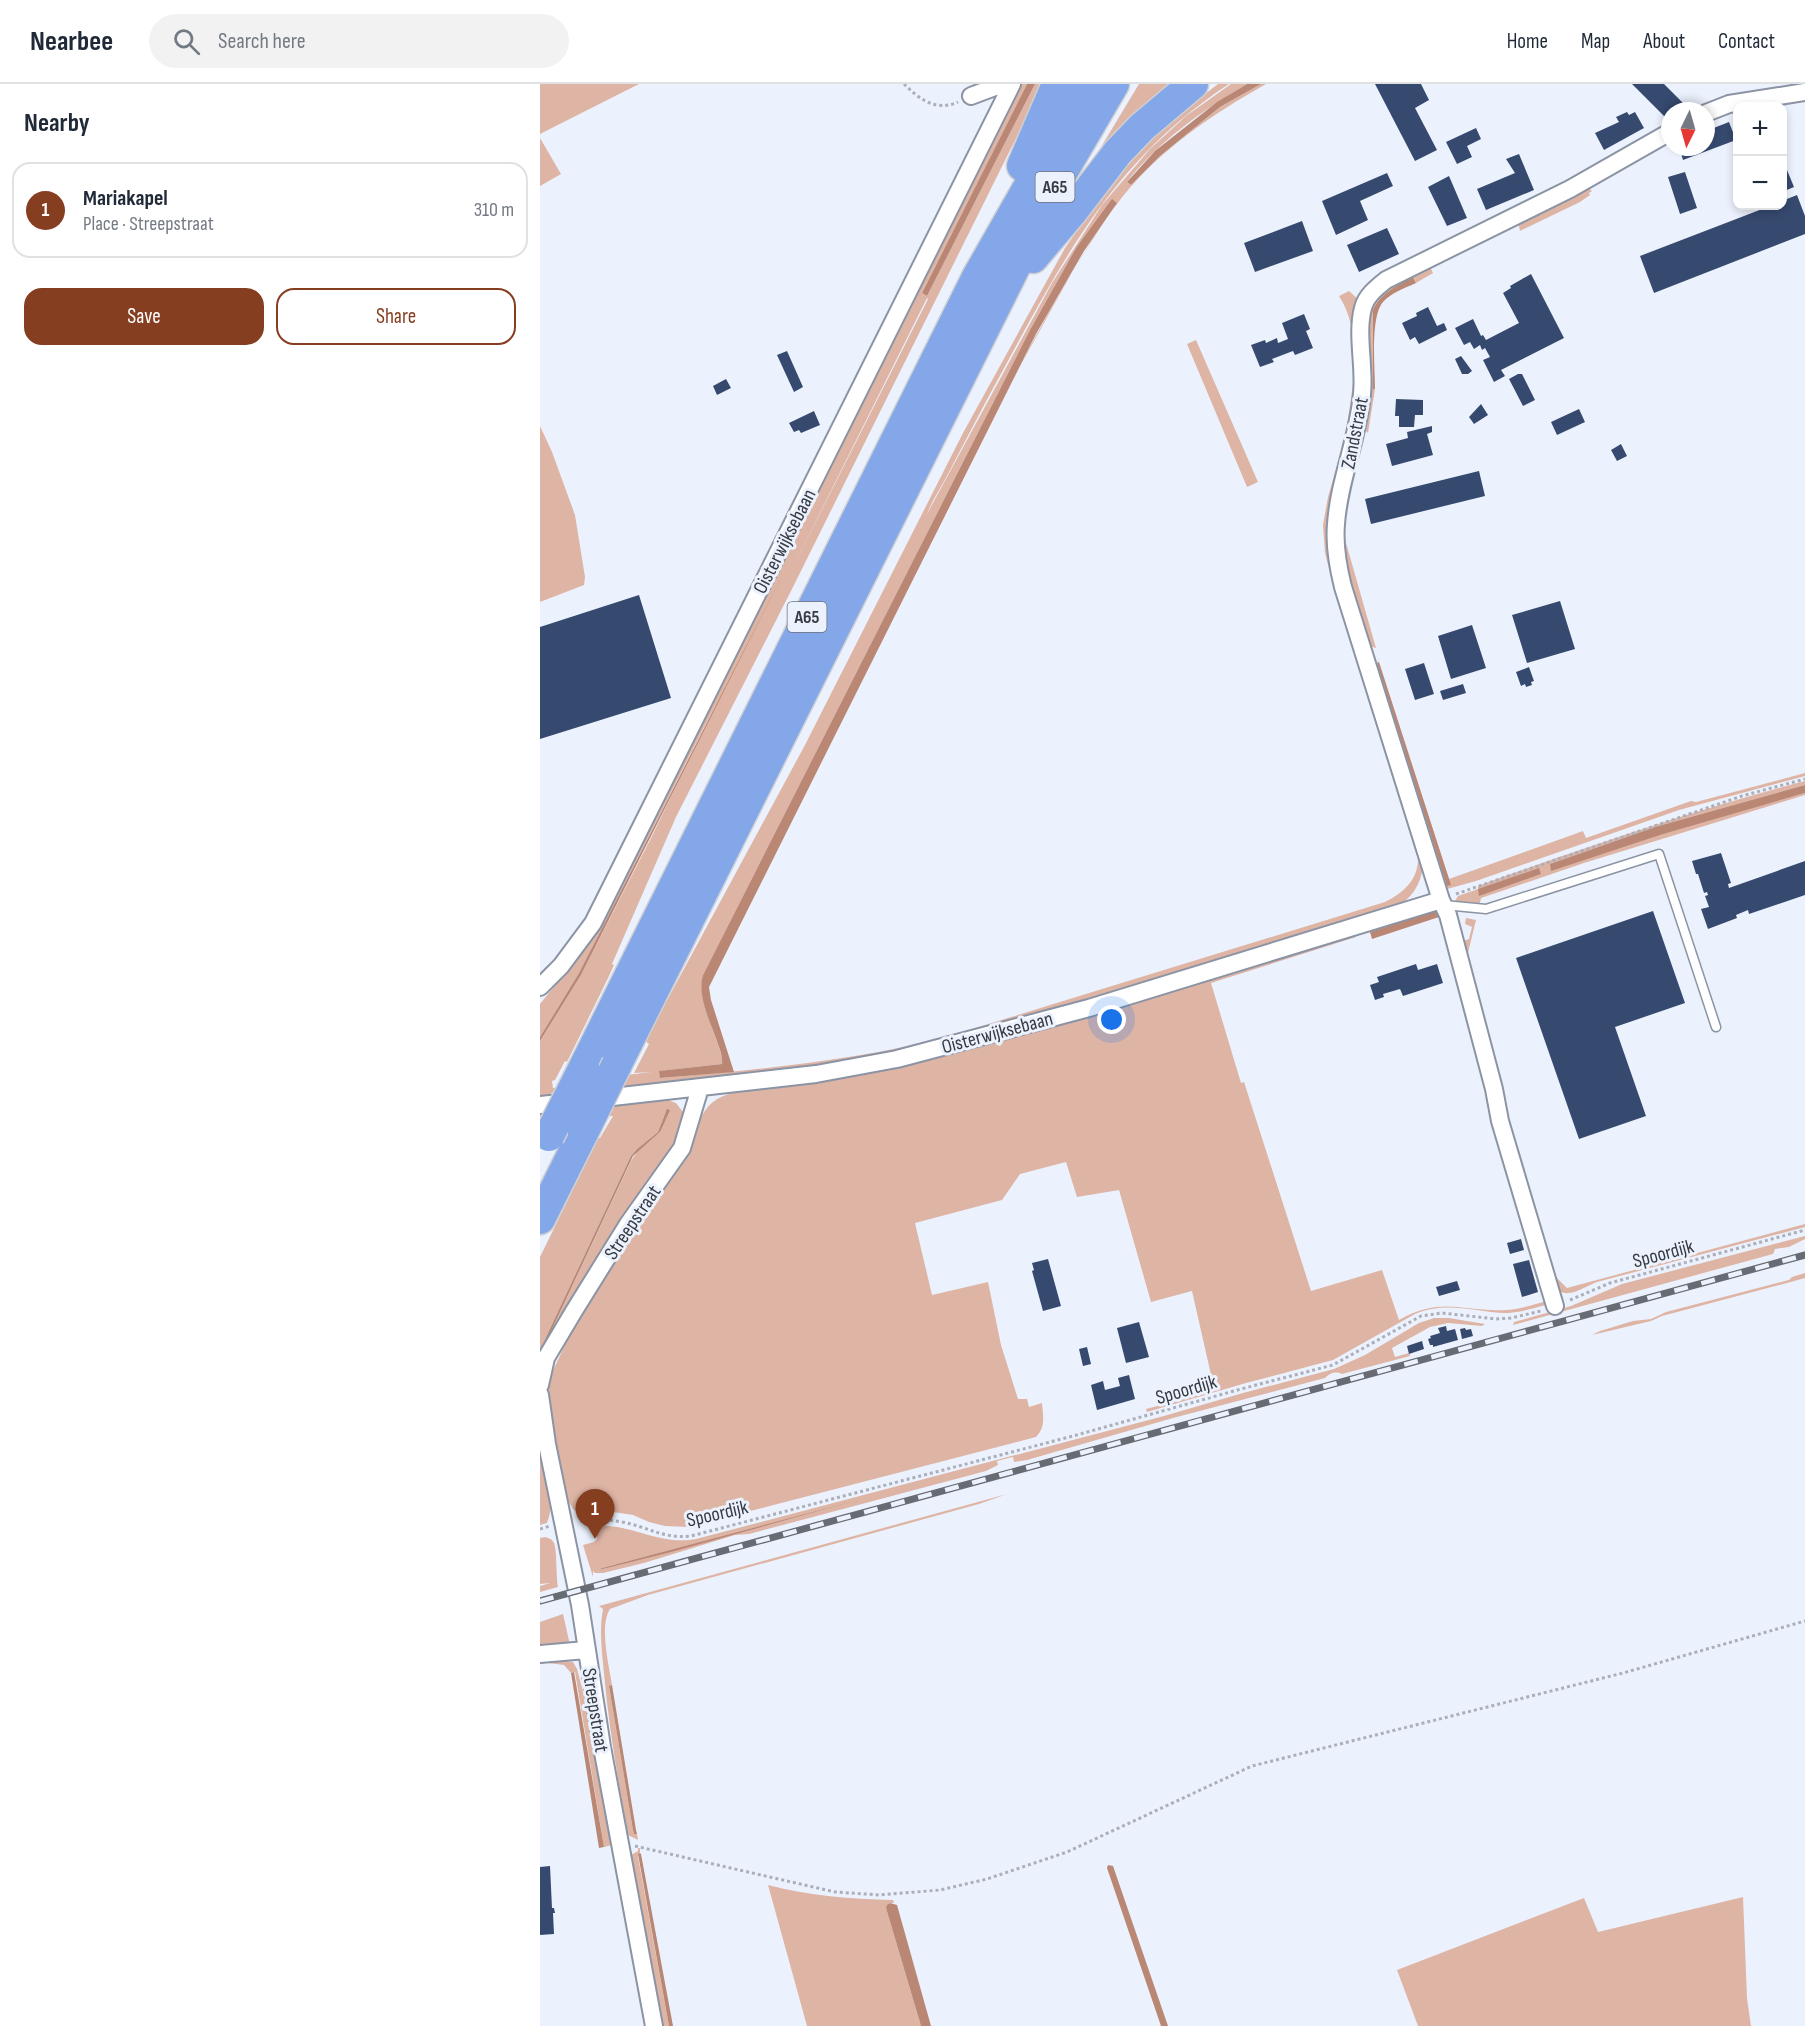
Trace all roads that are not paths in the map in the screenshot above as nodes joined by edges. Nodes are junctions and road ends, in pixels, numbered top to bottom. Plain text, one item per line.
1 (1003, 84) edge
2 (1012, 84) edge
3 (1057, 84) edge
4 (1087, 84) edge
5 (1113, 84) edge
6 (1193, 84) edge
7 (1805, 92) edge
8 (971, 96) road end
9 (1715, 109) edge
10 (1661, 137) edge
11 (977, 277) junction
12 (1003, 293) junction
13 (1442, 902) junction
14 (540, 987) edge
15 (1716, 1027) dead end
16 (700, 1088) junction
17 (540, 1105) edge
18 (545, 1145) edge
19 (540, 1219) edge
20 (1556, 1306) road end
21 (540, 1386) edge
22 (540, 1395) edge
23 (586, 1650) junction
24 (540, 1654) edge
25 (654, 2026) edge

1 - 8 street
2 - 14 street, Oisterwijksebaan
3 - 11 highway, A65
4 - 11 highway, A65
5 - 12 highway, A65
6 - 12 highway, A65
7 - 9 street
10 - 13 street, Zandstraat
11 - 18 highway, A65, bridge
12 - 19 highway, A65, bridge
13 - 15 lane
13 - 16 street, Oisterwijksebaan
13 - 20 street, Zandstraat
16 - 17 street, Oisterwijksebaan
16 - 21 street, Streepstraat
22 - 23 street, Streepstraat
23 - 24 street
23 - 25 street, Streepstraat

